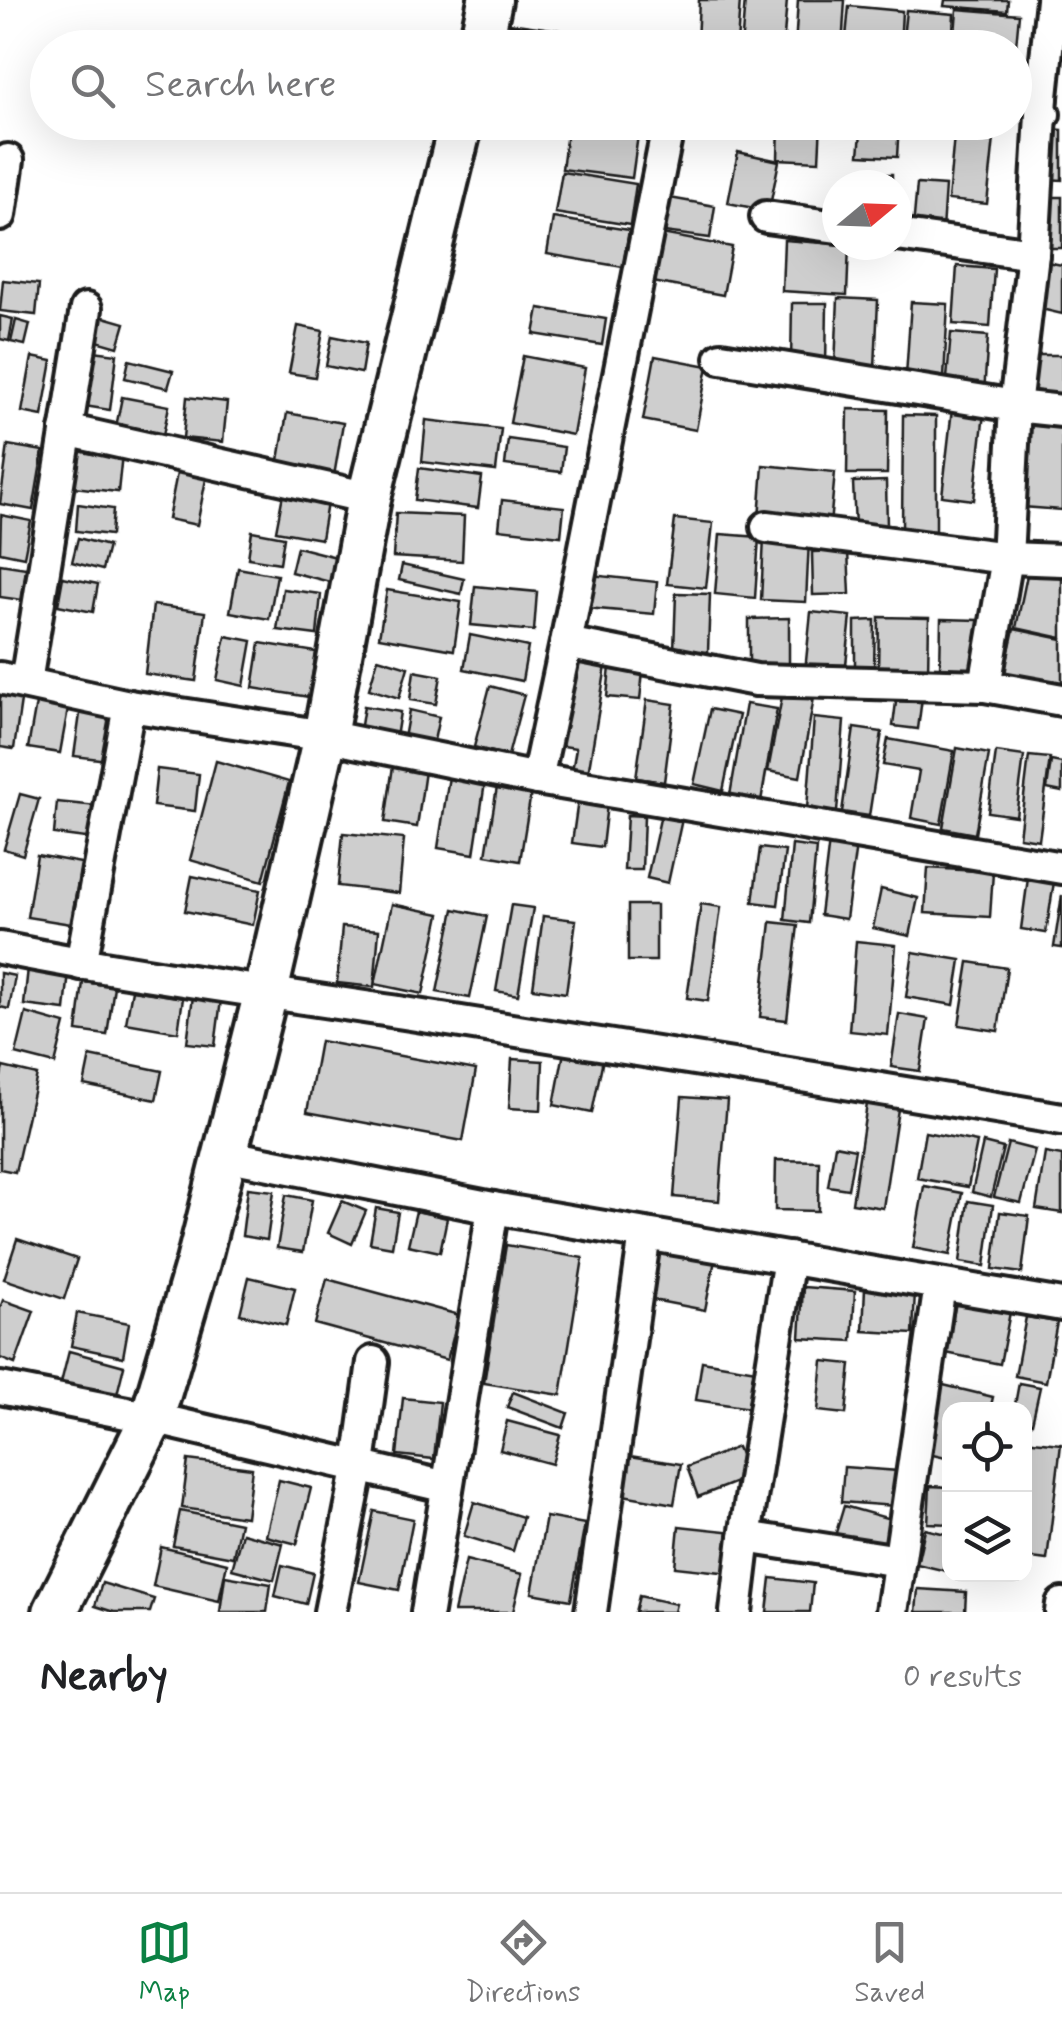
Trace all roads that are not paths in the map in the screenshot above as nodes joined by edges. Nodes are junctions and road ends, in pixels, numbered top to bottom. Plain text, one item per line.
1 (1052, 0) edge
2 (1040, 105) edge
3 (457, 140) edge
4 (665, 140) edge
5 (8, 160) dead end
6 (0, 215) edge
7 (766, 217) dead end
8 (822, 225) edge
9 (912, 237) edge
10 (1032, 254) junction
11 (86, 310) dead end
12 (721, 358) dead end
13 (1015, 406) junction
14 (1062, 411) edge
15 (66, 430) junction
16 (369, 498) junction
17 (767, 527) dead end
18 (1007, 558) junction
19 (1062, 560) edge
20 (566, 643) junction
21 (13, 680) edge
22 (985, 686) junction
23 (1062, 700) edge
24 (129, 706) junction
25 (325, 736) junction
26 (537, 779) junction
27 (1062, 868) edge
28 (0, 948) edge
29 (81, 964) junction
30 (266, 992) junction
31 (1062, 1119) edge
32 (224, 1156) junction
33 (492, 1208) junction
34 (645, 1234) junction
35 (789, 1258) junction
36 (940, 1284) junction
37 (1062, 1306) edge
38 (373, 1362) dead end
39 (0, 1388) edge
40 (152, 1418) junction
41 (359, 1465) junction
42 (447, 1488) junction
43 (745, 1537) junction
44 (899, 1561) junction
45 (1062, 1604) edge
46 (55, 1612) edge
47 (330, 1612) edge
48 (428, 1612) edge
49 (591, 1612) edge
50 (736, 1612) edge
51 (892, 1612) edge
52 (1060, 1612) edge

1 - 2 street
2 - 10 street
3 - 16 street
4 - 20 street
5 - 6 street
7 - 8 street
9 - 10 street
10 - 13 street
11 - 15 street
12 - 13 street
13 - 14 street
13 - 18 street
15 - 16 street
15 - 21 street
16 - 25 street
17 - 18 street
18 - 19 street
18 - 22 street
20 - 22 street
20 - 26 street
21 - 24 street
22 - 23 street
24 - 25 street
24 - 29 street
25 - 26 street
25 - 30 street
26 - 27 street
28 - 29 street
29 - 30 street
30 - 31 street
30 - 32 street
32 - 33 street
32 - 40 street
33 - 34 street
33 - 42 street
34 - 35 street
34 - 49 street
35 - 36 street
35 - 43 street
36 - 37 street
36 - 44 street
38 - 41 street
39 - 40 street
40 - 41 street
40 - 46 street
41 - 42 street
41 - 47 street
42 - 48 street
43 - 44 street
43 - 50 street
44 - 51 street
45 - 52 street

